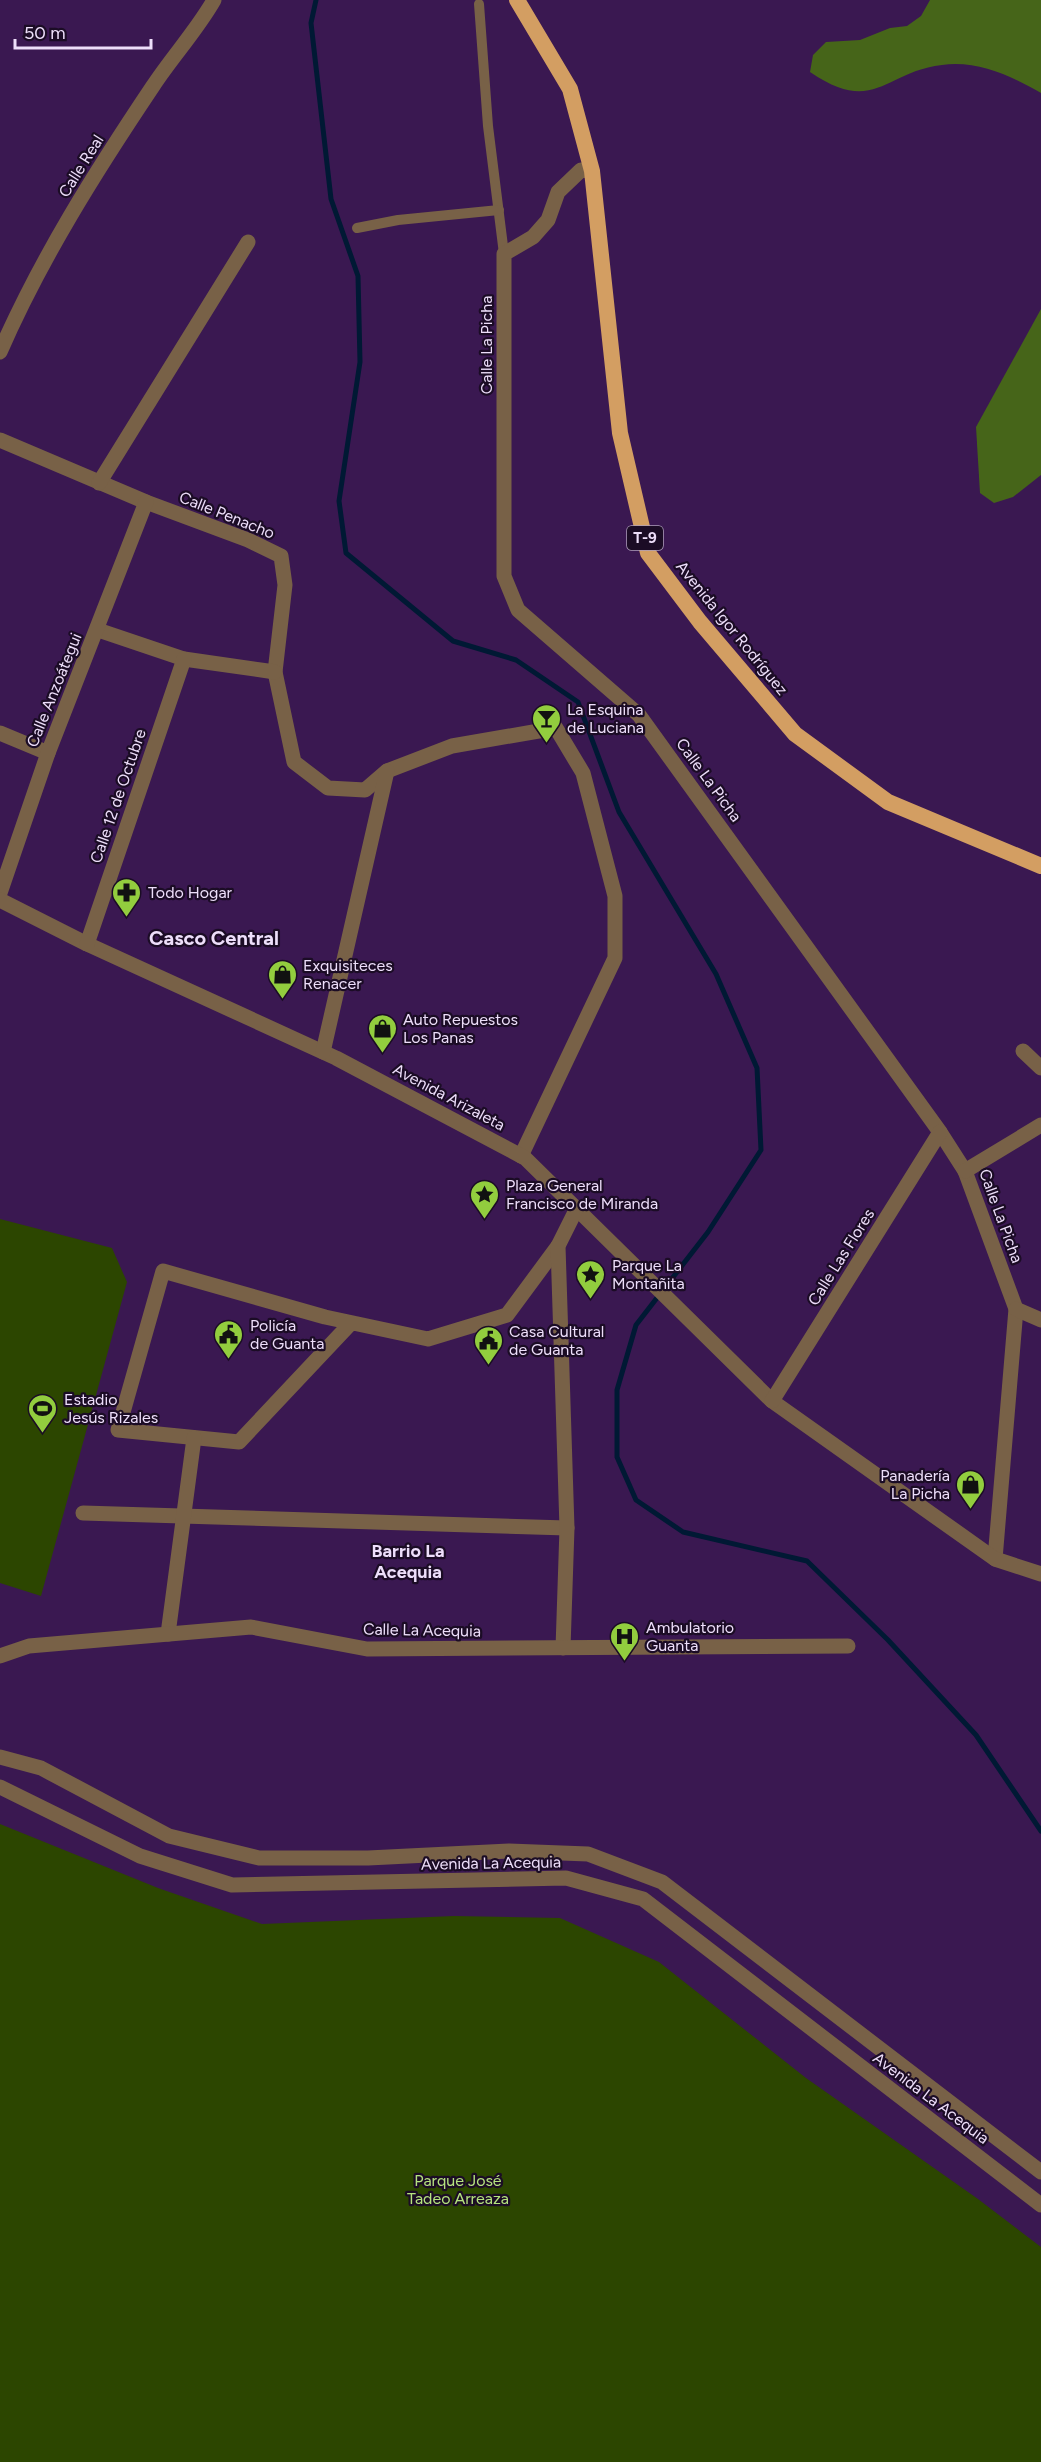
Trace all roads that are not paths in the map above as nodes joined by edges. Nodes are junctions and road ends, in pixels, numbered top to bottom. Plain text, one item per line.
1 (222, 0) edge
2 (517, 0) edge
3 (211, 4) edge
4 (479, 4) dead end
5 (592, 171) junction
6 (499, 210) junction
7 (357, 228) dead end
8 (248, 242) dead end
9 (504, 254) junction
10 (0, 352) edge
11 (0, 440) edge
12 (99, 483) junction
13 (146, 502) junction
14 (98, 630) junction
15 (184, 659) junction
16 (275, 672) junction
17 (0, 733) edge
18 (48, 753) junction
19 (387, 771) junction
20 (1041, 866) edge
21 (0, 892) edge
22 (0, 900) edge
23 (87, 944) junction
24 (1023, 1051) dead end
25 (323, 1052) junction
26 (1041, 1068) edge
27 (1041, 1125) edge
28 (940, 1132) junction
29 (521, 1156) junction
30 (965, 1171) junction
31 (577, 1208) junction
32 (558, 1246) junction
33 (1016, 1309) junction
34 (1041, 1320) edge
35 (351, 1323) junction
36 (772, 1401) junction
37 (194, 1438) junction
38 (83, 1513) dead end
39 (184, 1516) junction
40 (567, 1528) junction
41 (995, 1559) junction
42 (1041, 1574) edge
43 (168, 1634) junction
44 (848, 1646) dead end
45 (563, 1648) junction
46 (0, 1656) edge
47 (0, 1757) edge
48 (0, 1786) edge
49 (1041, 2172) edge
50 (1041, 2205) edge

1 - 3 street, Calle Real
2 - 5 highway, Avenida Igor Rodríguez / T-9
3 - 10 street, Calle Real
4 - 6 lane, Calle La Picha
5 - 9 street
5 - 20 highway, Avenida Igor Rodríguez / T-9
6 - 7 lane
6 - 9 lane, Calle La Picha
8 - 12 street
9 - 28 street, Calle La Picha
11 - 12 street, Calle Penacho
12 - 13 street, Calle Penacho
13 - 14 street, Calle Anzoátegui
13 - 16 street, Calle Penacho
14 - 15 street
14 - 18 street, Calle Anzoátegui
15 - 16 street
15 - 23 street, Calle 12 de Octubre
16 - 19 street, Calle Penacho
17 - 18 street
18 - 21 street, Calle Anzoátegui
19 - 25 street
19 - 29 street, Calle Penacho
22 - 23 street, Avenida Arizaleta
23 - 25 street, Avenida Arizaleta
24 - 26 street
25 - 29 street, Avenida Arizaleta
27 - 30 street
28 - 30 street, Calle La Picha
28 - 36 street, Calle Las Flores
29 - 31 street, Avenida Arizaleta
30 - 33 street, Calle La Picha
31 - 32 street
31 - 36 street, Avenida Arizaleta
32 - 35 street
32 - 40 street
33 - 34 street
33 - 41 street, Calle La Picha
35 - 37 street
35 - 37 street
36 - 41 street
37 - 39 street
38 - 39 street
39 - 40 street
39 - 43 street
40 - 45 street
41 - 42 street
43 - 45 street, Calle La Acequia
43 - 46 street, Calle La Acequia
44 - 45 street, Calle La Acequia
47 - 49 street, Avenida La Acequia
48 - 50 street, Avenida La Acequia

